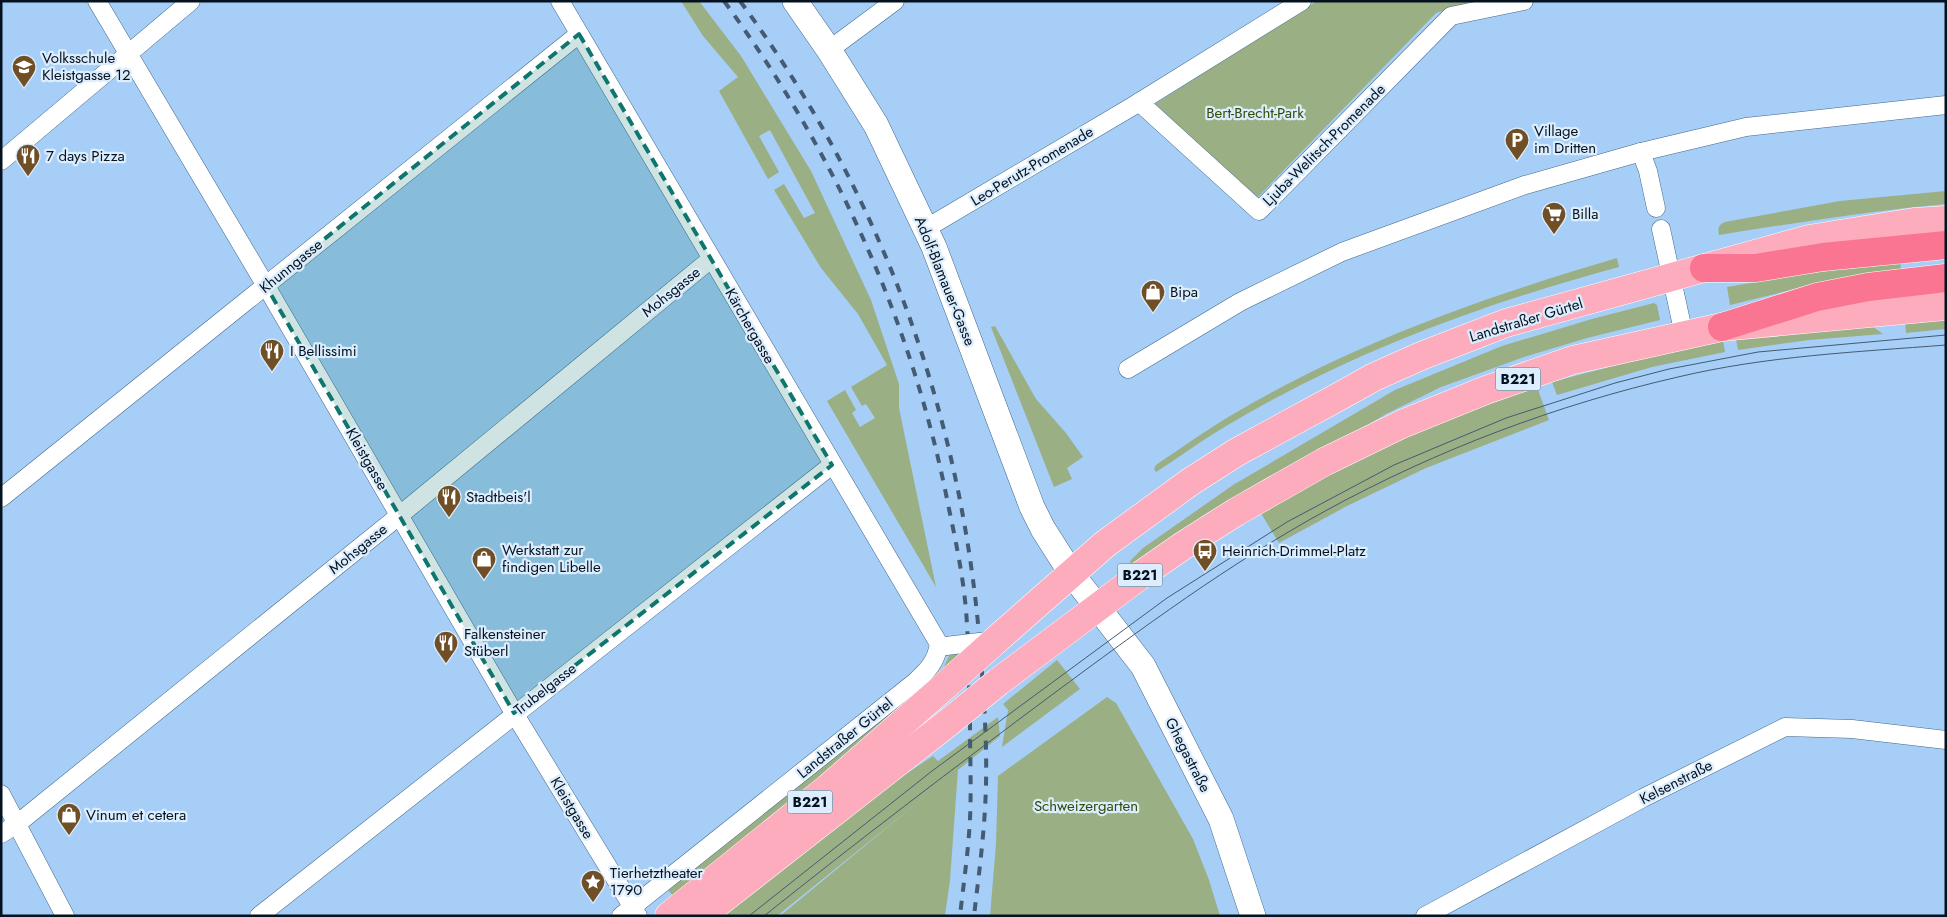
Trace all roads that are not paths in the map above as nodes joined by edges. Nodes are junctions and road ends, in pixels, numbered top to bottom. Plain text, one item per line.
1 (97, 1) edge
2 (191, 1) edge
3 (560, 1) edge
4 (795, 1) edge
5 (895, 1) edge
6 (1302, 1) edge
7 (1524, 1) edge
8 (1462, 7) edge
9 (579, 34) junction
10 (829, 50) junction
11 (129, 55) junction
12 (1139, 102) junction
13 (1946, 104) edge
14 (1641, 152) junction
15 (1, 161) edge
16 (1656, 208) dead end
17 (1946, 220) edge
18 (1661, 229) dead end
19 (925, 230) junction
20 (1946, 245) edge
21 (711, 260) junction
22 (1704, 268) junction
23 (1671, 277) junction
24 (1946, 278) edge
25 (266, 286) junction
26 (1946, 306) edge
27 (1722, 327) junction
28 (1684, 335) junction
29 (1128, 369) dead end
30 (832, 465) junction
31 (1, 498) edge
32 (400, 515) junction
33 (1072, 573) junction
34 (1098, 607) junction
35 (996, 640) junction
36 (942, 645) junction
37 (514, 713) junction
38 (1946, 740) edge
39 (1, 794) edge
40 (17, 824) junction
41 (1, 834) edge
42 (630, 913) edge
43 (65, 916) edge
44 (259, 916) edge
45 (669, 916) edge
46 (701, 916) edge
47 (1253, 916) edge
48 (1425, 916) edge

1 - 11 street, Kleistgasse
2 - 11 street
3 - 9 street, Kärchergasse
4 - 10 street, Adolf-Blamauer-Gasse
5 - 10 street
6 - 12 street, Leo-Perutz-Promenade
7 - 8 street, Ljuba-Welitsch-Promenade
8 - 12 street, Ljuba-Welitsch-Promenade
9 - 21 street, Kärchergasse
9 - 25 street, Khunngasse
10 - 19 street, Adolf-Blamauer-Gasse
11 - 15 street
11 - 25 street, Kleistgasse
12 - 19 street, Leo-Perutz-Promenade
13 - 14 street
14 - 16 street
14 - 29 street
17 - 22 main road, Landstraßer Gürtel / B221
18 - 23 street
19 - 33 street, Adolf-Blamauer-Gasse
20 - 22 highway
21 - 30 street, Kärchergasse
21 - 32 street, Mohsgasse
22 - 23 main road, Landstraßer Gürtel / B221
23 - 28 street
23 - 33 main road, Landstraßer Gürtel / B221
24 - 27 highway
25 - 31 street, Khunngasse
25 - 32 street, Kleistgasse
26 - 27 main road, B221
27 - 28 main road, B221
28 - 34 main road, B221
30 - 36 street, Kärchergasse
30 - 37 street, Trubelgasse
32 - 37 street, Kleistgasse
32 - 40 street, Mohsgasse
33 - 34 street
33 - 35 main road, B221
34 - 46 main road, B221, bridge
34 - 47 street, Ghegastraße
35 - 36 street, bridge
35 - 45 main road, Landstraßer Gürtel / B221, bridge
36 - 42 street, Landstraßer Gürtel
37 - 42 street, Kleistgasse
37 - 44 street, Trubelgasse
38 - 48 street, Kelsenstraße
39 - 40 street
40 - 41 street, Mohsgasse
40 - 43 street

